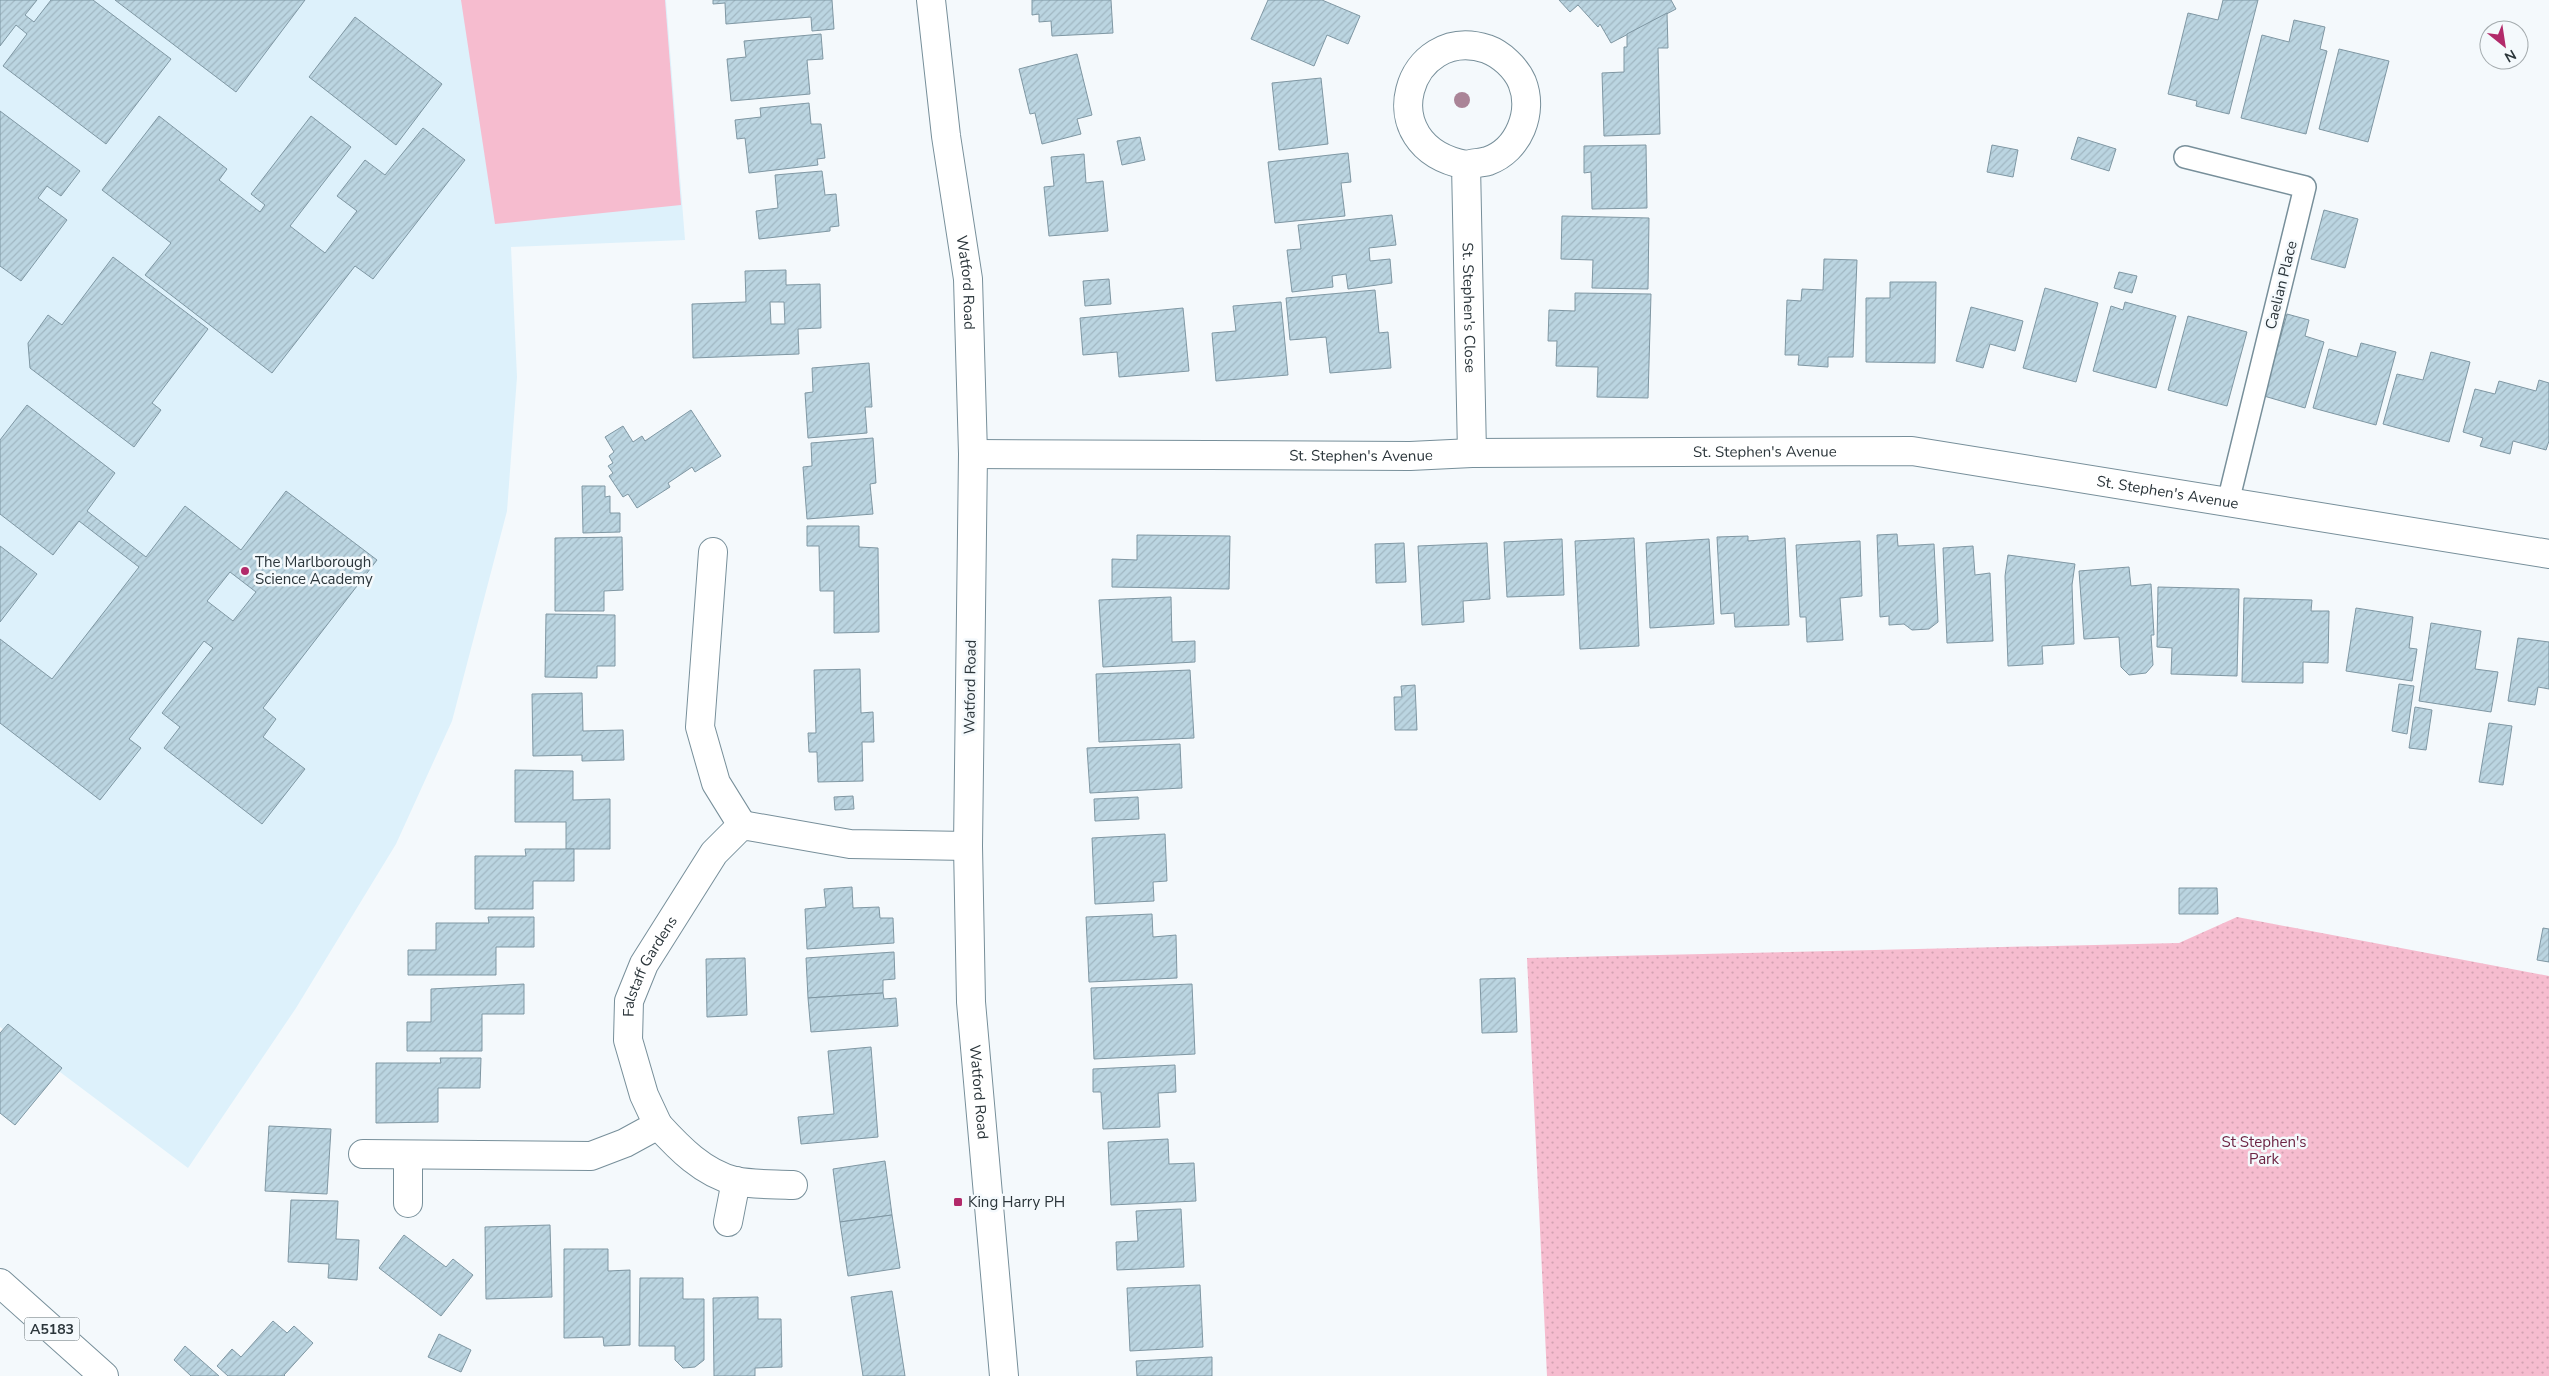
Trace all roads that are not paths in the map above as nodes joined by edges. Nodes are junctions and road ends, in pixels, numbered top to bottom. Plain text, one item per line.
1 (931, 0) edge
2 (2185, 157) dead end
3 (1466, 165) junction
4 (1472, 453) junction
5 (973, 454) junction
6 (2228, 502) junction
7 (713, 552) dead end
8 (2549, 554) edge
9 (742, 825) junction
10 (968, 846) junction
11 (658, 1125) junction
12 (363, 1154) dead end
13 (408, 1155) junction
14 (736, 1181) junction
15 (793, 1185) dead end
16 (408, 1203) dead end
17 (728, 1222) dead end
18 (0, 1283) edge
19 (104, 1376) edge
20 (1004, 1376) edge

1 - 5 street, Watford Road
2 - 6 lane, Caelian Place
3 - 3 street
3 - 4 street, St. Stephen's Close
4 - 5 street, St. Stephen's Avenue
4 - 6 street, St. Stephen's Avenue
5 - 10 street, Watford Road
6 - 8 street, St. Stephen's Avenue
7 - 9 street
9 - 10 street
9 - 11 street, Falstaff Gardens
10 - 20 street, Watford Road
11 - 13 street
11 - 14 street, Falstaff Gardens
12 - 13 street
13 - 16 street
14 - 15 street, Falstaff Gardens
14 - 17 street
18 - 19 street, A5183

